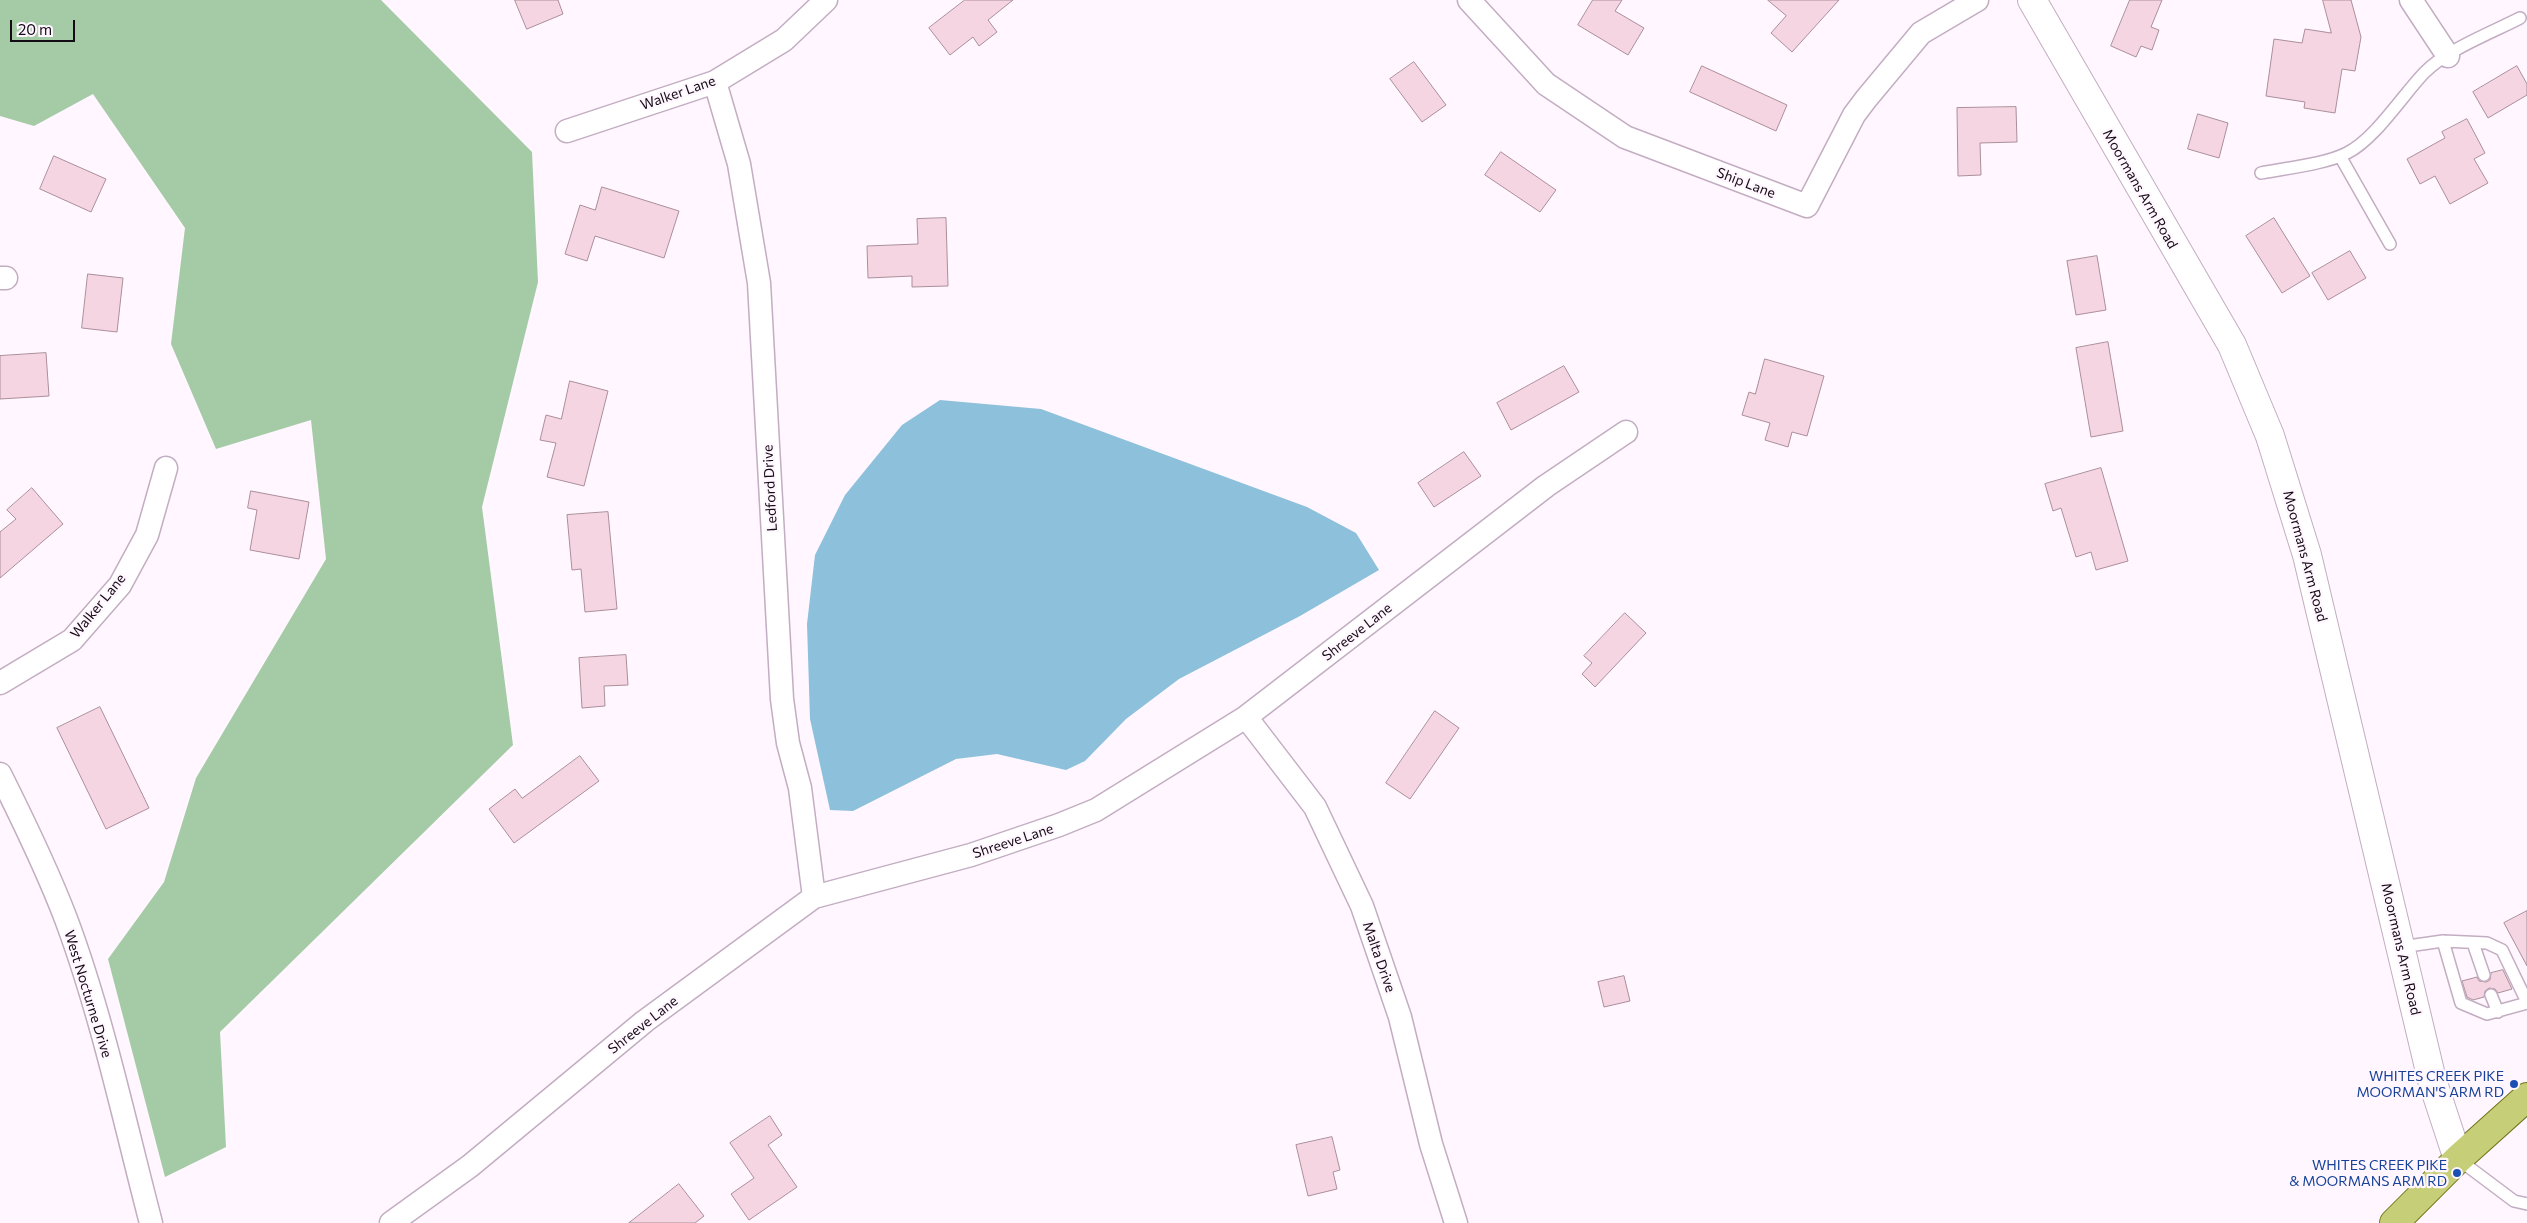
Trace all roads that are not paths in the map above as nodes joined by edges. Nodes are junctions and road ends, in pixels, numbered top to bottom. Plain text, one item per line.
1 (826, 0) edge
2 (1469, 0) edge
3 (1977, 0) edge
4 (2032, 0) edge
5 (2412, 0) edge
6 (2520, 18) dead end
7 (2448, 56) junction
8 (715, 82) junction
9 (566, 131) dead end
10 (2340, 156) junction
11 (2261, 173) dead end
12 (2390, 244) dead end
13 (1626, 432) dead end
14 (166, 468) dead end
15 (0, 683) edge
16 (1246, 717) junction
17 (0, 774) edge
18 (814, 897) junction
19 (2443, 941) junction
20 (2473, 942) junction
21 (2401, 947) junction
22 (2484, 975) dead end
23 (2491, 995) dead end
24 (2527, 1002) edge
25 (2498, 1012) junction
26 (2527, 1097) edge
27 (2458, 1159) junction
28 (2527, 1204) edge
29 (151, 1223) edge
30 (391, 1223) edge
31 (1456, 1223) edge
32 (2394, 1223) edge

1 - 8 street, Walker Lane
2 - 3 street, Ship Lane
4 - 21 street, Moormans Arm Road
5 - 7 street
6 - 7 lane
7 - 10 lane
8 - 9 street, Walker Lane
8 - 18 street, Ledford Drive
10 - 11 lane
10 - 12 lane
13 - 16 street, Shreeve Lane
14 - 15 street, Walker Lane
16 - 18 street, Shreeve Lane
16 - 31 street, Malta Drive
17 - 29 street, West Nocturne Drive
18 - 30 street, Shreeve Lane
19 - 20 lane
19 - 21 lane
19 - 25 lane
20 - 22 lane
20 - 24 lane
21 - 27 street, Moormans Arm Road
23 - 25 lane
24 - 25 lane
26 - 27 main road
27 - 28 lane
27 - 32 main road

